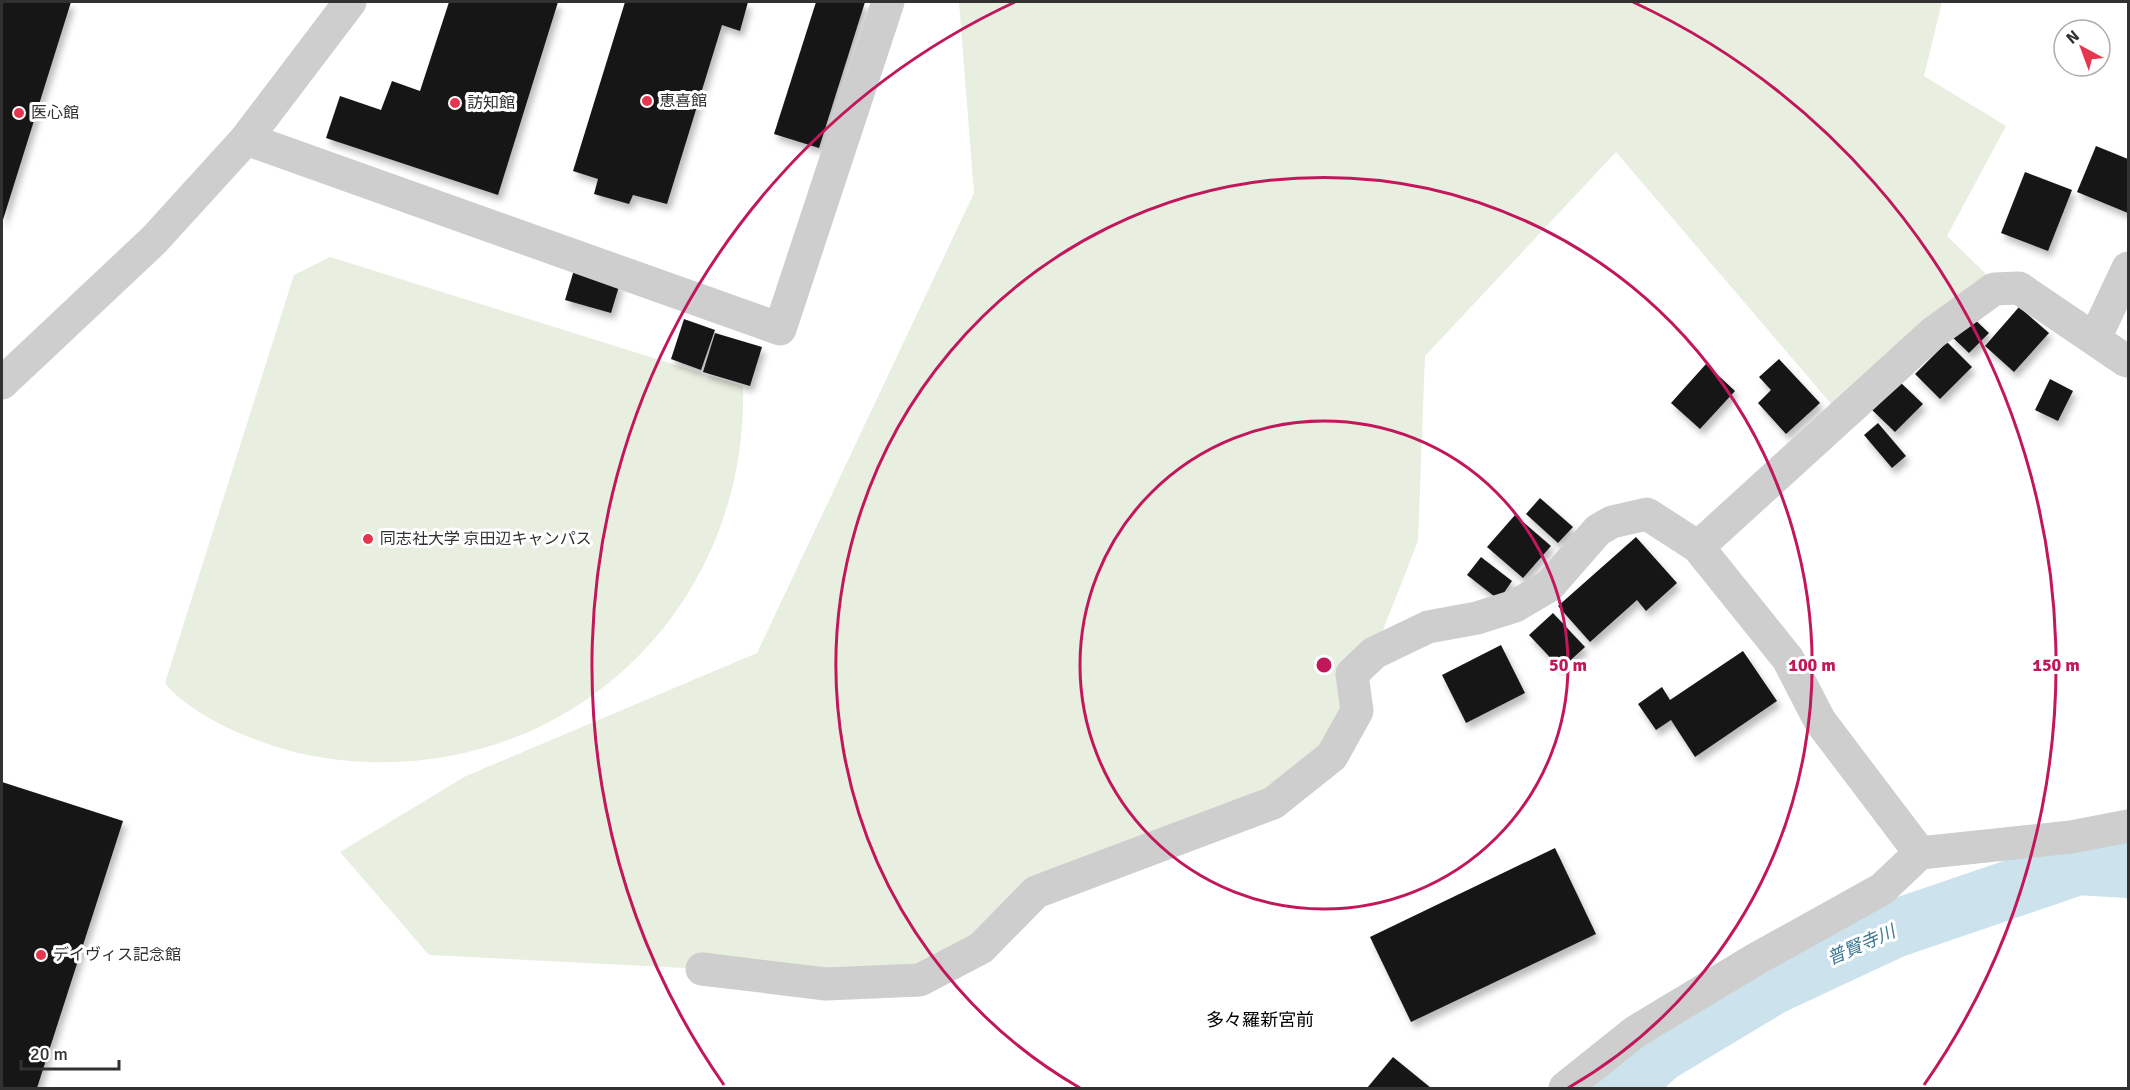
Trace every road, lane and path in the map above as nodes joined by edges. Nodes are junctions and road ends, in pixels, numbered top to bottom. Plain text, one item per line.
1 (350, 2) edge
2 (888, 2) edge
3 (246, 138) junction
4 (2128, 268) edge
5 (2095, 338) junction
6 (2128, 361) edge
7 (2, 383) edge
8 (1698, 546) junction
9 (2128, 826) edge
10 (1920, 854) junction
11 (702, 969) dead end
12 (1565, 1089) edge

1 - 3 street
2 - 3 street
3 - 7 street
4 - 5 street
5 - 6 street
5 - 8 street
8 - 10 street
8 - 11 street
9 - 10 street
10 - 12 street

